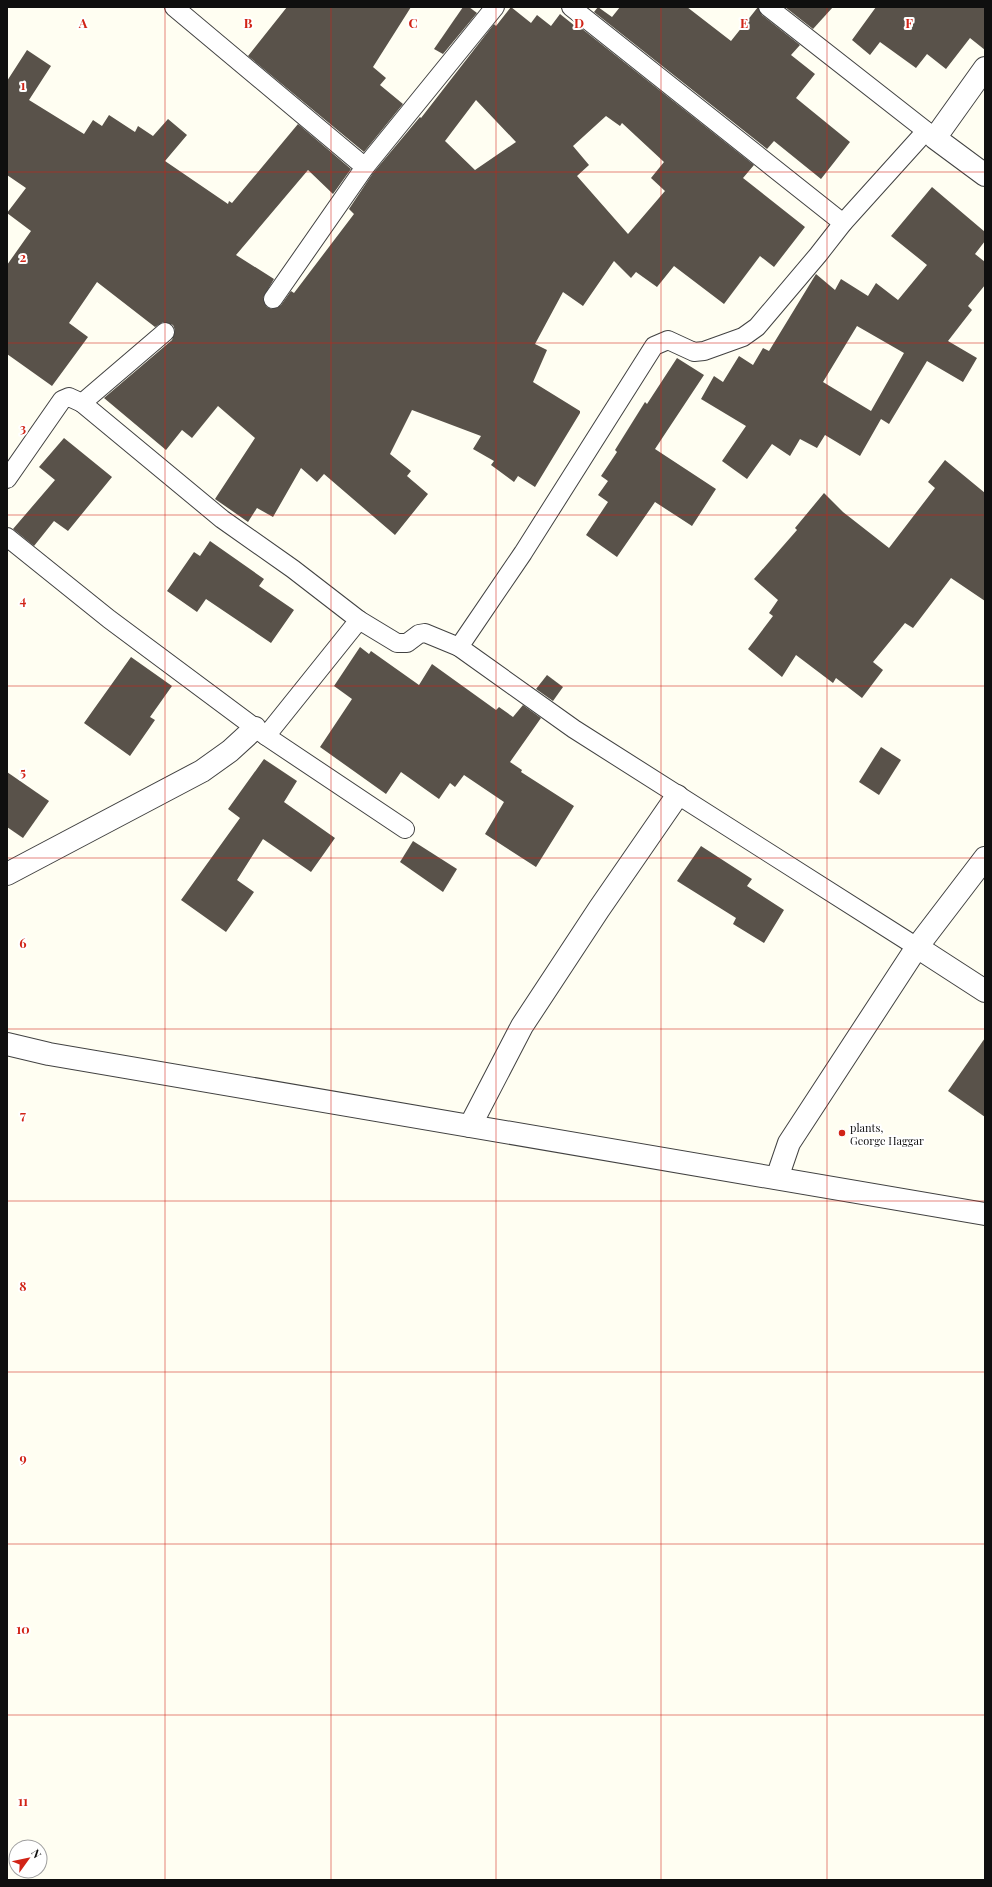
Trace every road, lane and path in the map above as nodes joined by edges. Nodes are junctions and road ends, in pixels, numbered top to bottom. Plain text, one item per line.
1 (174, 7) edge
2 (495, 7) edge
3 (571, 7) edge
4 (768, 7) edge
5 (985, 68) edge
6 (930, 134) junction
7 (365, 167) junction
8 (985, 175) edge
9 (843, 223) junction
10 (273, 299) dead end
11 (165, 332) dead end
12 (82, 404) junction
13 (7, 479) edge
14 (7, 537) edge
15 (359, 620) junction
16 (459, 647) junction
17 (261, 732) junction
18 (677, 796) junction
19 (405, 829) dead end
20 (985, 858) edge
21 (7, 874) edge
22 (917, 947) junction
23 (985, 991) edge
24 (7, 1044) edge
25 (470, 1126) junction
26 (776, 1178) junction
27 (985, 1214) edge

1 - 7 lane
2 - 7 lane
3 - 9 lane
4 - 6 lane
5 - 6 street
6 - 8 street
6 - 9 lane
7 - 10 lane
9 - 16 lane
11 - 12 lane
12 - 13 lane
12 - 15 lane
14 - 17 lane
15 - 16 lane
15 - 17 lane
16 - 18 lane
17 - 19 lane
17 - 21 street
18 - 22 lane
18 - 25 street
20 - 22 street
22 - 23 street
22 - 26 street
24 - 25 street
25 - 26 street
26 - 27 street

